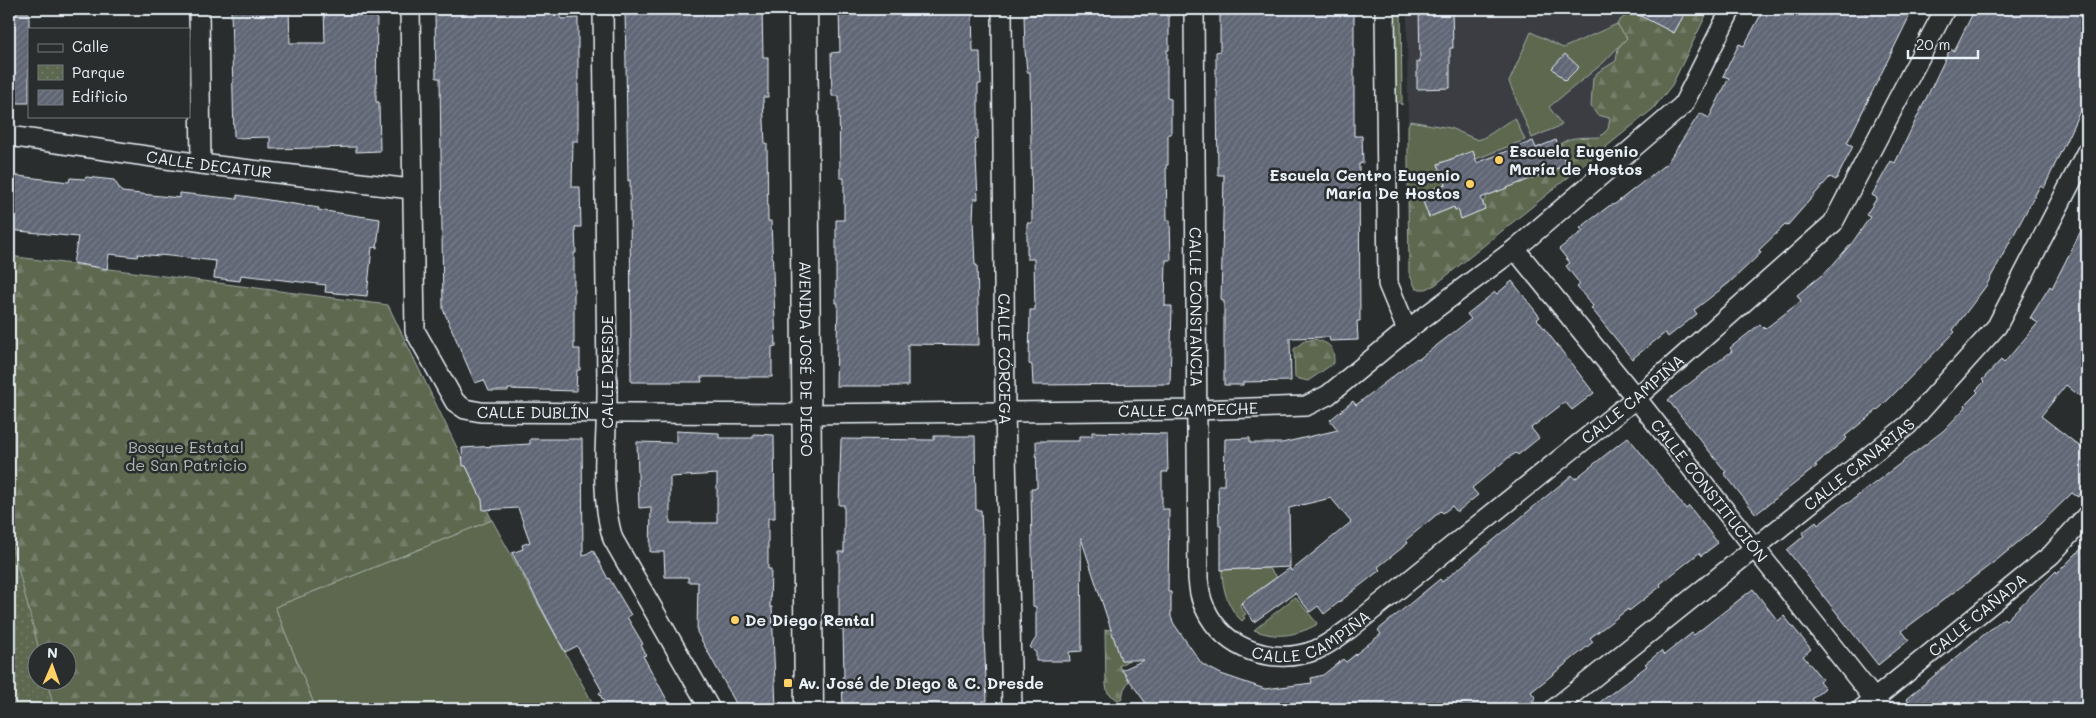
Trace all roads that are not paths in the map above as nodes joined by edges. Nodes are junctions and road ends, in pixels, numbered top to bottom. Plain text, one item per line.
1 (199, 9) edge
2 (410, 9) edge
3 (603, 9) edge
4 (803, 9) edge
5 (1002, 9) edge
6 (1194, 9) edge
7 (1385, 9) edge
8 (1731, 9) edge
9 (1945, 9) edge
10 (9, 136) edge
11 (2087, 152) edge
12 (201, 164) junction
13 (411, 189) junction
14 (1515, 249) junction
15 (1407, 330) junction
16 (1636, 398) junction
17 (1197, 410) junction
18 (1005, 411) junction
19 (608, 414) junction
20 (806, 414) junction
21 (2087, 515) edge
22 (1754, 549) junction
23 (1220, 629) joint
24 (1873, 706) edge
25 (710, 709) edge
26 (808, 709) edge
27 (1012, 709) edge
28 (1554, 709) edge

1 - 12 street
2 - 13 street, CALLE DUBLÍN
3 - 19 street, CALLE DRESDE
4 - 20 main road, AVENIDA JOSÉ DE DIEGO
5 - 18 street, CALLE CÓRCEGA
6 - 17 street, CALLE CONSTANCIA
7 - 15 street
8 - 14 street
9 - 16 street, CALLE CAMPIÑA
10 - 12 street, CALLE DECATUR
11 - 22 street, CALLE CANARIAS
12 - 13 street, CALLE DECATUR
13 - 19 street, CALLE DUBLÍN
14 - 15 street, CALLE CAMPECHE
14 - 16 street, CALLE CONSTITUCIÓN
15 - 17 street, CALLE CAMPECHE
16 - 22 street, CALLE CONSTITUCIÓN
16 - 23 street, CALLE CAMPIÑA
17 - 18 street, CALLE CAMPECHE
17 - 23 street, CALLE CONSTANCIA
18 - 20 street, CALLE CAMPECHE
18 - 27 street, CALLE CÓRCEGA
19 - 20 street, CALLE DUBLÍN
19 - 25 street, CALLE DRESDE
20 - 26 main road, AVENIDA JOSÉ DE DIEGO
21 - 24 street, CALLE CAÑADA
22 - 24 street, CALLE CONSTITUCIÓN
22 - 28 street, CALLE CANARIAS

